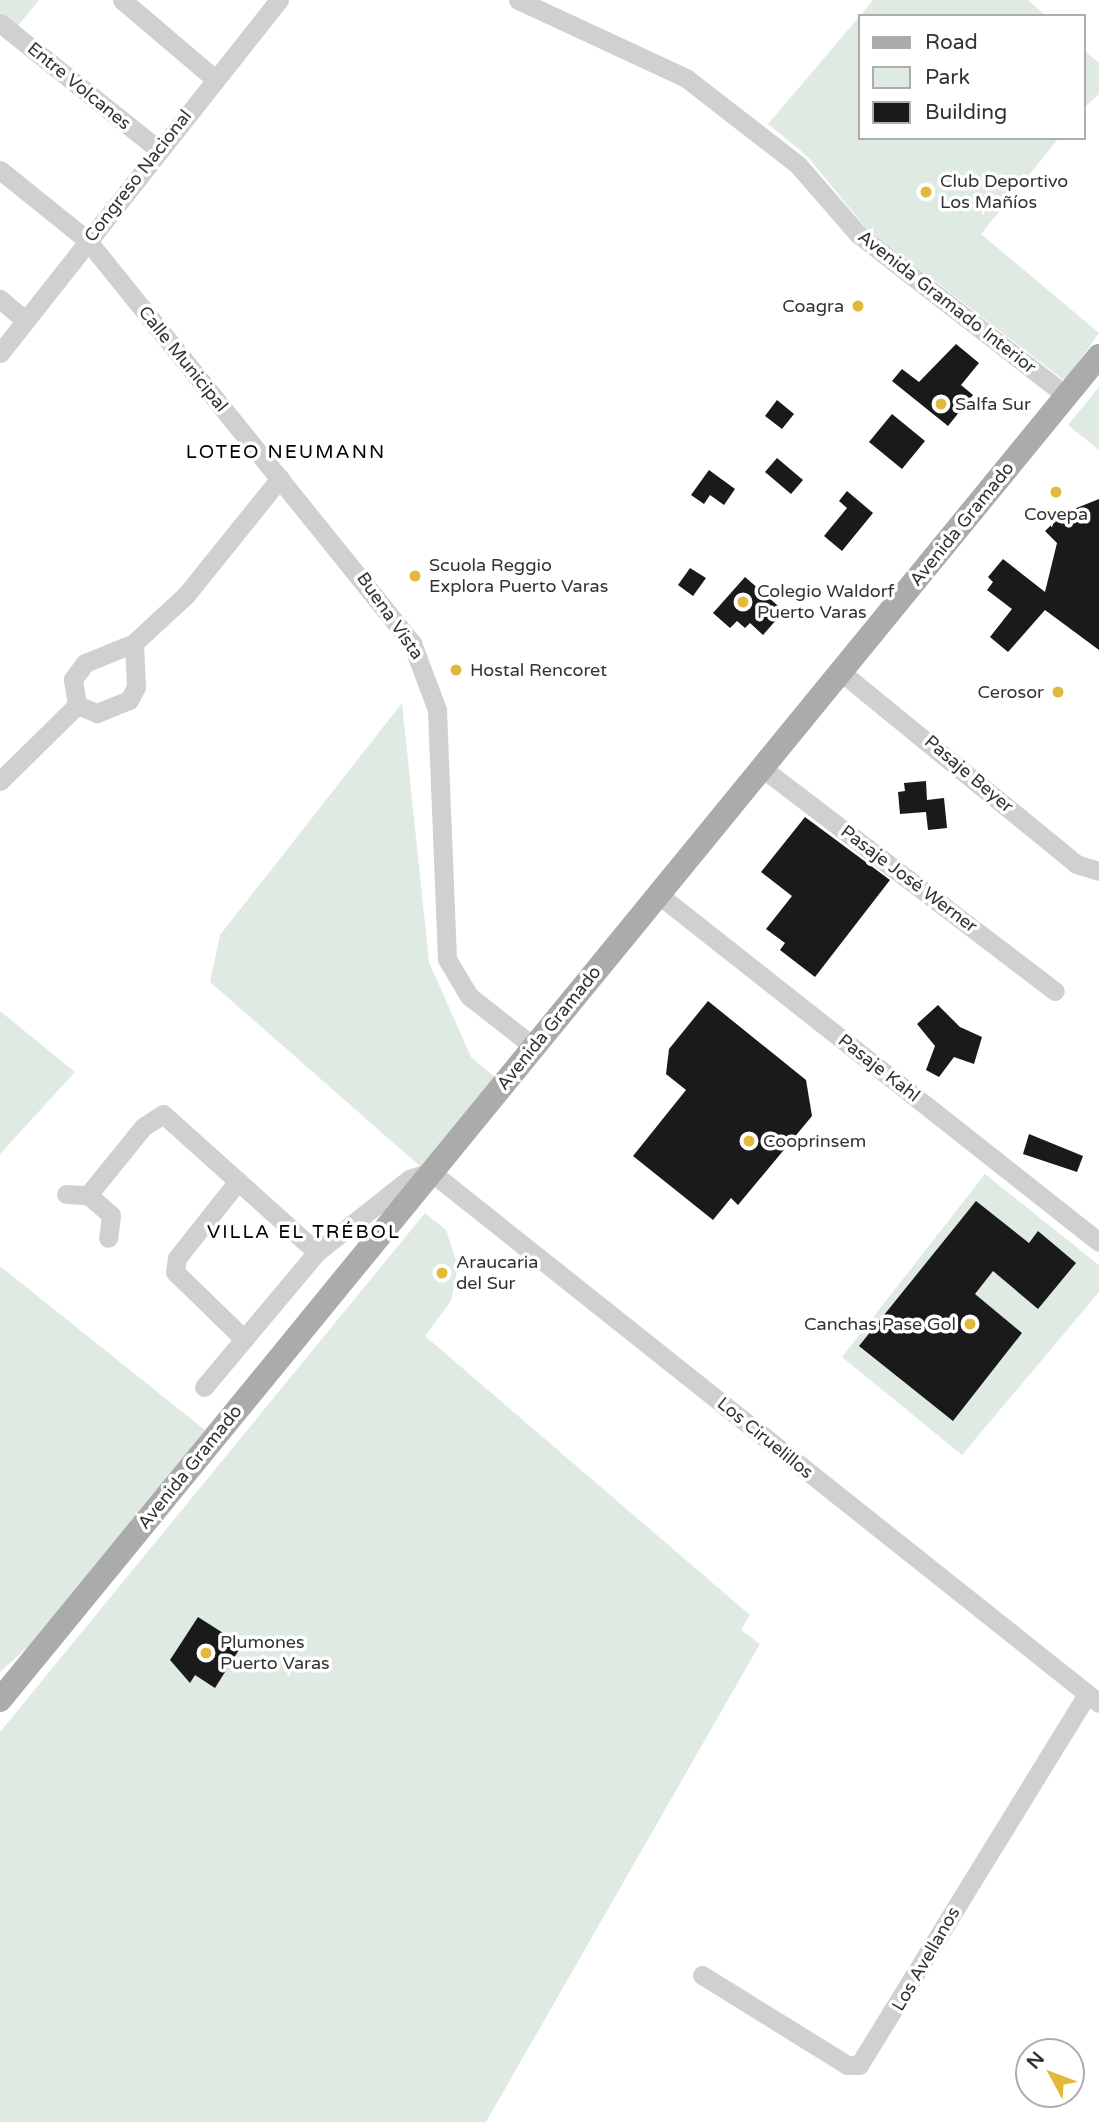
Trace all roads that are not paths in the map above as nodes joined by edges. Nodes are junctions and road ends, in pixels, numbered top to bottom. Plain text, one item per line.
1 (122, 0) edge
2 (518, 0) edge
3 (274, 2) edge
4 (0, 23) edge
5 (215, 79) junction
6 (159, 150) junction
7 (0, 170) edge
8 (87, 240) junction
9 (0, 299) edge
10 (25, 320) junction
11 (0, 353) edge
12 (1099, 356) edge
13 (1067, 396) junction
14 (280, 478) junction
15 (134, 643) junction
16 (841, 672) junction
17 (77, 705) junction
18 (762, 768) junction
19 (0, 781) edge
20 (1099, 872) edge
21 (659, 895) junction
22 (1055, 991) dead end
23 (534, 1047) junction
24 (431, 1172) junction
25 (238, 1181) junction
26 (66, 1194) dead end
27 (88, 1195) junction
28 (108, 1238) dead end
29 (1099, 1242) edge
30 (317, 1252) junction
31 (244, 1339) junction
32 (204, 1387) dead end
33 (1093, 1698) edge
34 (0, 1700) edge
35 (702, 1976) dead end

1 - 5 street
2 - 13 street, Avenida Gramado Interior
3 - 5 street, Congreso Nacional
4 - 6 street, Entre Volcanes
5 - 6 street, Congreso Nacional
6 - 8 street, Congreso Nacional
7 - 8 street, Calle Municipal
8 - 10 street, Congreso Nacional
8 - 14 street, Calle Municipal
9 - 10 street
10 - 11 street, Congreso Nacional
12 - 13 main road, Avenida Gramado
13 - 16 main road, Avenida Gramado
14 - 15 street
14 - 23 street, Buena Vista
15 - 17 street
15 - 17 street
16 - 18 main road, Avenida Gramado
16 - 20 street, Pasaje Beyer
17 - 19 street
18 - 21 main road, Avenida Gramado
18 - 22 street, Pasaje José Werner
21 - 23 main road, Avenida Gramado
21 - 29 street, Pasaje Kahl
23 - 24 main road, Avenida Gramado
24 - 30 street
24 - 33 street, Los Ciruelillos
24 - 34 main road, Avenida Gramado
25 - 27 street
25 - 30 street
25 - 31 street
26 - 27 street
27 - 28 street
30 - 31 street
31 - 32 street
33 - 35 street, Los Avellanos

